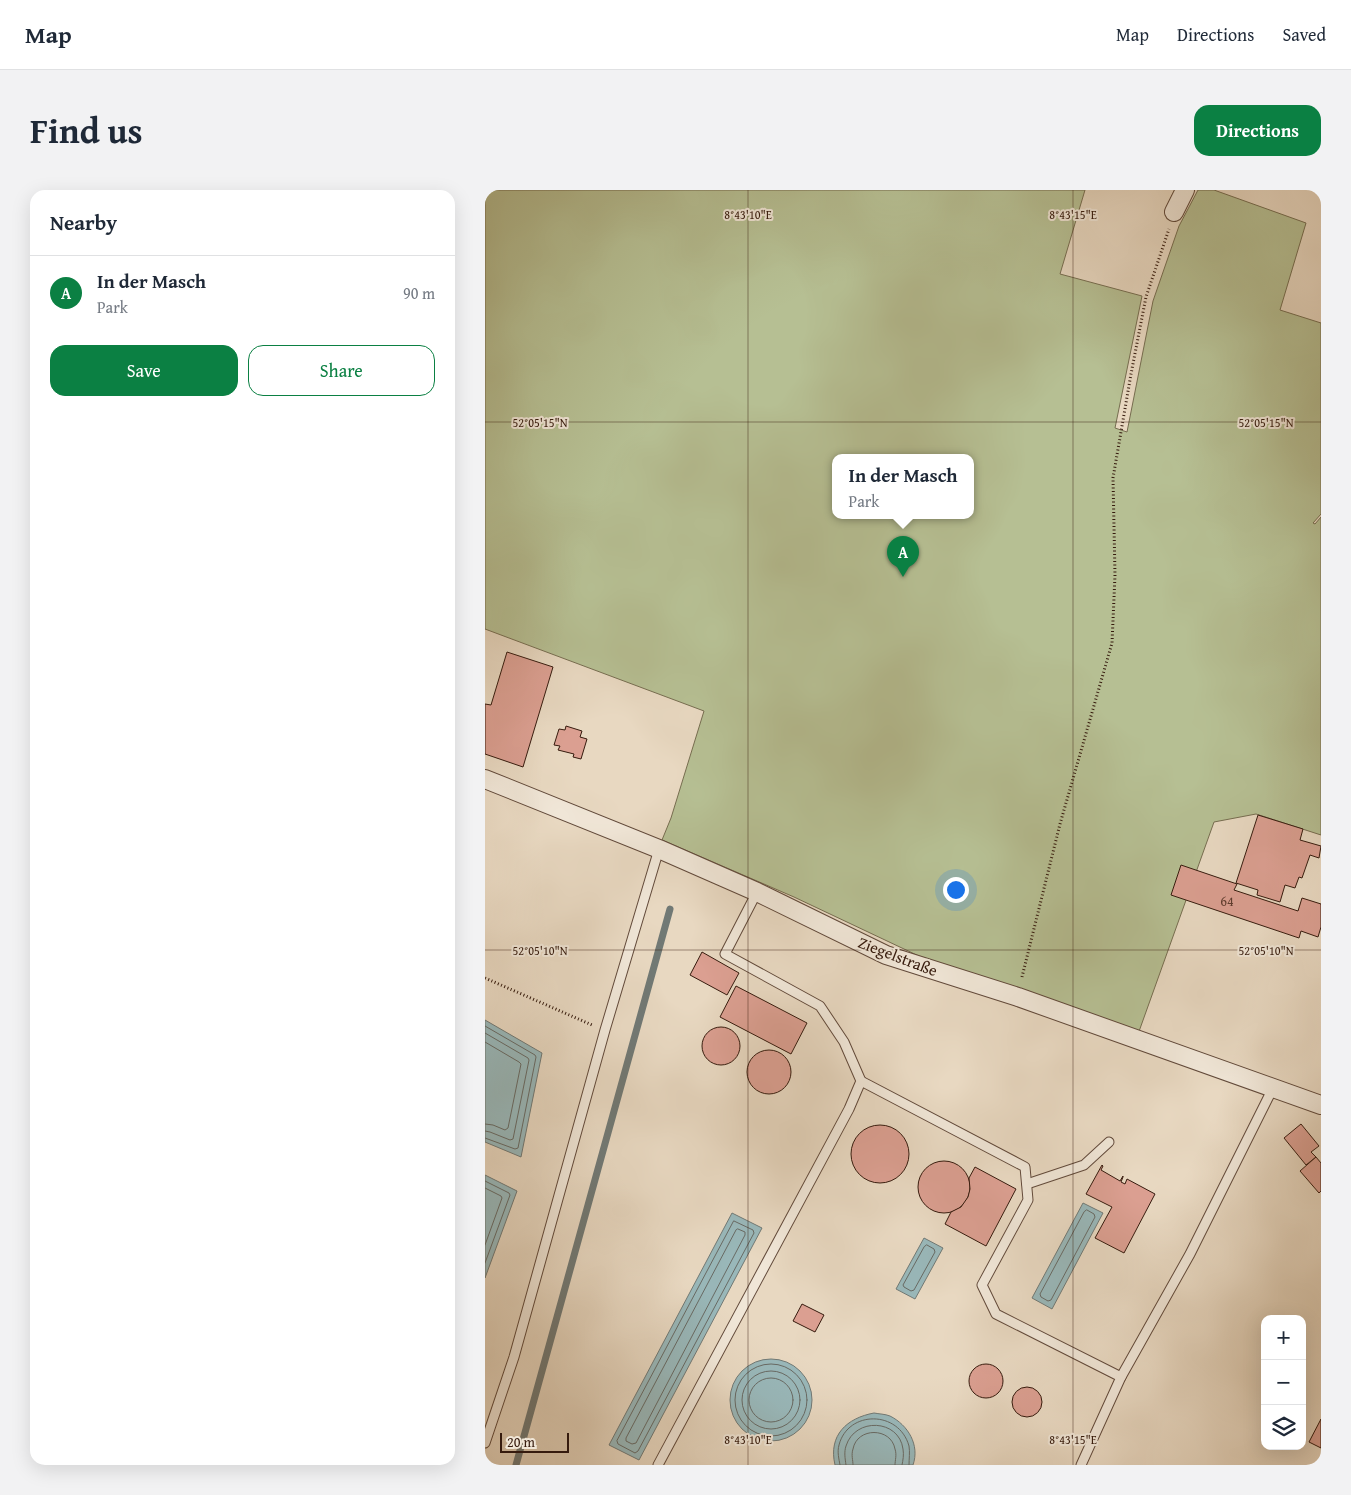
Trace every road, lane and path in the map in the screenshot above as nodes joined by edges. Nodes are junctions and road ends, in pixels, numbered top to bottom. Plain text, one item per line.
1 (1185, 190) edge
2 (1174, 212) joint
3 (485, 779) edge
4 (659, 849) junction
5 (757, 892) junction
6 (485, 978) edge
7 (1018, 997) junction
8 (605, 1030) junction
9 (861, 1081) junction
10 (1273, 1088) junction
11 (1321, 1105) edge
12 (1109, 1142) dead end
13 (1027, 1184) junction
14 (1121, 1377) junction
15 (485, 1443) edge
16 (658, 1465) edge
17 (1081, 1465) edge

1 - 2 street
2 - 7 path
3 - 4 street, Ziegelstraße
4 - 5 street, Ziegelstraße
4 - 8 lane
5 - 7 street, Ziegelstraße
5 - 9 lane
6 - 8 path
7 - 10 street, Ziegelstraße
8 - 15 lane
9 - 13 lane
9 - 16 lane
10 - 11 street, Ziegelstraße
10 - 14 lane
12 - 13 lane
13 - 14 lane
14 - 17 lane

